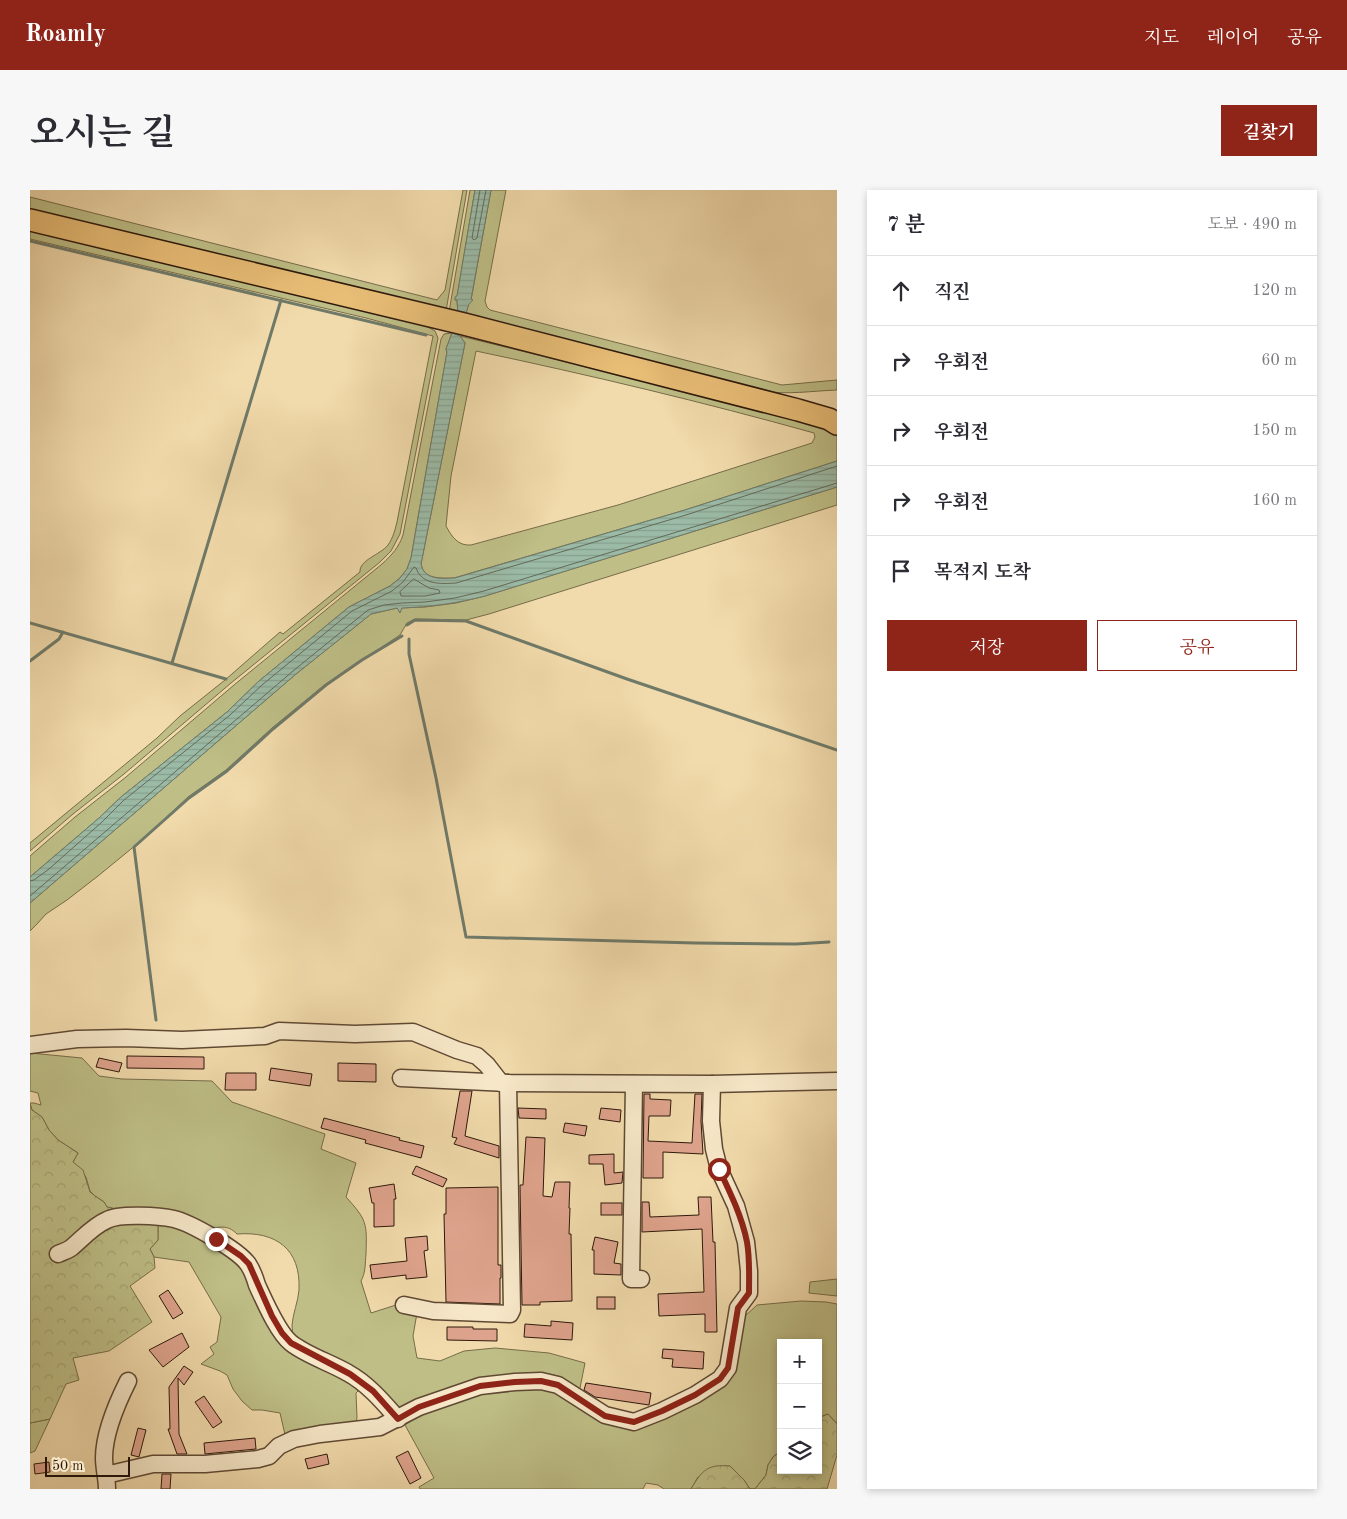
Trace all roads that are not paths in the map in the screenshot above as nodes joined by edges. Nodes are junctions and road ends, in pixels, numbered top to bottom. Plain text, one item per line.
1 (30, 220) edge
2 (837, 424) edge
3 (30, 1045) edge
4 (402, 1078) dead end
5 (837, 1081) edge
6 (504, 1083) junction
7 (634, 1084) junction
8 (712, 1084) junction
9 (58, 1254) dead end
10 (641, 1279) dead end
11 (404, 1305) dead end
12 (128, 1381) dead end
13 (398, 1419) junction
14 (107, 1482) edge

1 - 2 main road
3 - 6 street
4 - 6 street
5 - 8 street
6 - 7 street
6 - 11 street
7 - 8 street
7 - 10 street
8 - 13 street
9 - 13 street
12 - 14 street
13 - 14 street

